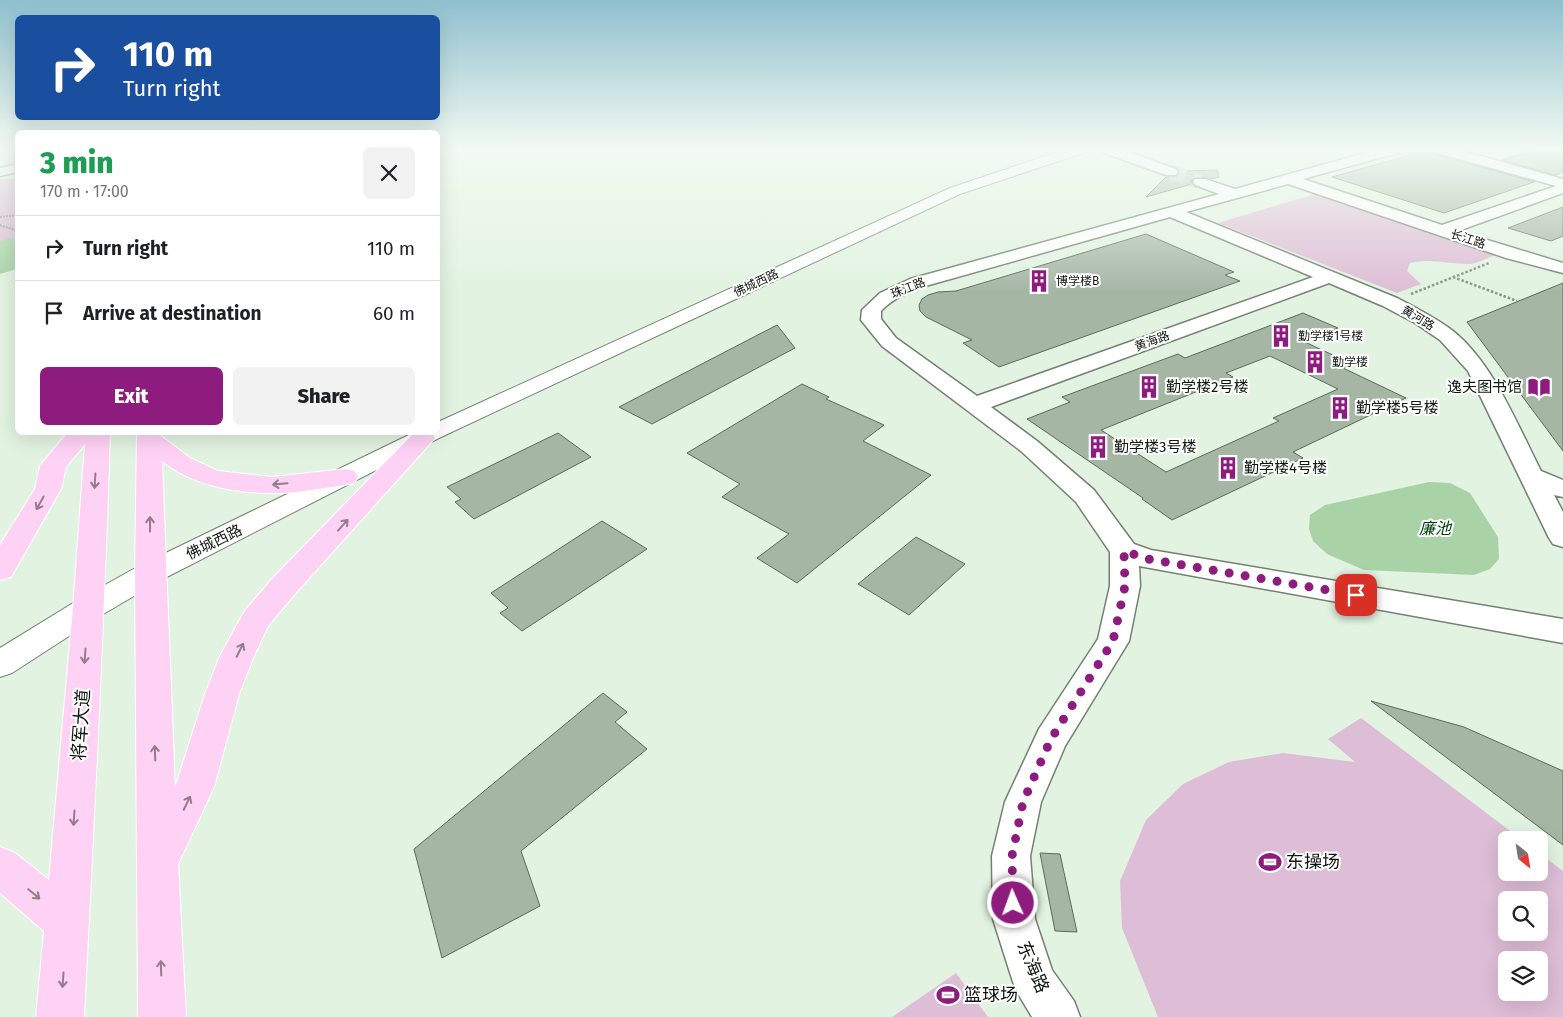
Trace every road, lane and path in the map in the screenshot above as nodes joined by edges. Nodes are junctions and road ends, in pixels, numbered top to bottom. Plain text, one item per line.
1 (943, 196) edge
2 (1225, 196) edge
3 (1340, 196) edge
4 (1538, 196) edge
5 (1171, 212) junction
6 (15, 215) edge
7 (0, 216) edge
8 (1378, 221) dead end
9 (0, 225) edge
10 (15, 230) edge
11 (1439, 230) junction
12 (1299, 248) dead end
13 (1512, 254) junction
14 (1563, 268) edge
15 (1322, 273) junction
16 (1453, 277) junction
17 (1517, 301) dead end
18 (1390, 302) junction
19 (974, 404) junction
20 (440, 430) edge
21 (79, 435) edge
22 (98, 435) edge
23 (149, 435) edge
24 (430, 435) edge
25 (431, 435) edge
26 (1531, 476) junction
27 (345, 477) junction
28 (1563, 489) edge
29 (1563, 538) edge
30 (1124, 551) junction
31 (0, 570) edge
32 (150, 573) junction
33 (89, 608) junction
34 (1563, 631) edge
35 (0, 664) edge
36 (158, 862) junction
37 (0, 867) edge
38 (67, 922) junction
39 (60, 1017) edge
40 (162, 1017) edge
41 (1058, 1017) edge

1 - 20 main road, 佛城西路
2 - 5 street, 珠江路
3 - 11 street, 长江路
4 - 11 street
5 - 15 street, 黄河路
5 - 19 street, 珠江路
6 - 7 path
8 - 11 street
9 - 10 path
11 - 13 street, 长江路
12 - 15 street
13 - 14 street, 长江路
13 - 16 path
15 - 18 street, 黄河路
15 - 19 street, 黄海路
16 - 17 path
16 - 18 path
18 - 26 street, 黄河路
19 - 30 street, 珠江路
21 -> 31 main road
22 -> 33 main road, 将军大道
27 -> 23 main road
32 -> 23 main road
24 - 27 main road, 佛城西路
36 -> 25 main road
26 - 28 street
26 - 29 street, 黄河路
27 - 32 main road, 佛城西路
30 - 34 street
30 - 41 street, 东海路
32 - 33 main road, 佛城西路
36 -> 32 main road
33 - 35 main road, 佛城西路
33 -> 38 main road, 将军大道
40 -> 36 main road
37 -> 38 main road
38 -> 39 main road, 将军大道

